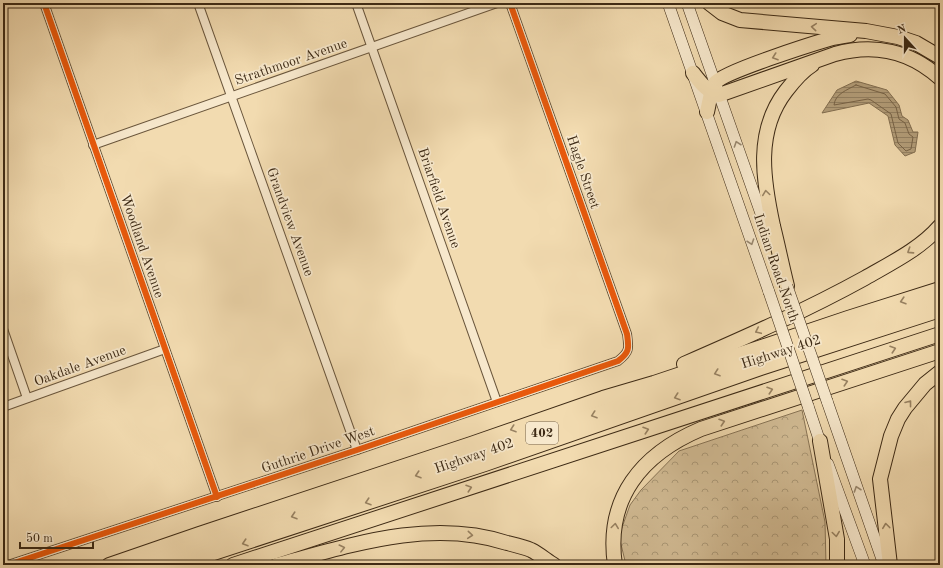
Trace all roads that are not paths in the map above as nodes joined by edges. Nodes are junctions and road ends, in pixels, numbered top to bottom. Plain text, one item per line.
1 (44, 3) edge
2 (198, 3) edge
3 (356, 3) edge
4 (497, 3) edge
5 (510, 3) edge
6 (668, 3) edge
7 (687, 3) edge
8 (709, 3) edge
9 (866, 31) junction
10 (372, 48) junction
11 (835, 54) junction
12 (940, 57) edge
13 (693, 73) junction
14 (940, 78) edge
15 (715, 90) junction
16 (231, 97) junction
17 (707, 112) junction
18 (93, 145) junction
19 (940, 226) edge
20 (787, 286) junction
21 (940, 289) edge
22 (940, 300) edge
23 (940, 310) edge
24 (3, 329) edge
25 (940, 334) edge
26 (165, 349) junction
27 (629, 349) joint
28 (940, 351) edge
29 (940, 372) edge
30 (28, 398) junction
31 (603, 398) junction
32 (497, 402) junction
33 (3, 407) edge
34 (820, 441) junction
35 (357, 450) junction
36 (217, 497) junction
37 (8, 565) edge
38 (109, 565) edge
39 (144, 565) edge
40 (177, 565) edge
41 (233, 565) edge
42 (277, 565) edge
43 (554, 565) edge
44 (615, 565) edge
45 (837, 565) edge
46 (866, 565) edge
47 (884, 565) edge
48 (890, 565) edge

1 - 18 street, Woodland Avenue
2 - 16 street, Grandview Avenue
3 - 10 street, Briarfield Avenue
4 - 10 street, Strathmoor Avenue
5 - 27 street, Hagle Street
6 - 13 main road, Indian Road North
7 - 15 main road, Indian Road North
9 -> 8 highway
9 - 12 highway
9 -> 15 highway
10 - 16 street, Strathmoor Avenue
10 - 32 street, Briarfield Avenue
11 - 14 highway
11 - 15 highway
20 -> 11 highway
13 - 15 highway
13 - 17 main road, Indian Road North
15 - 17 highway
20 -> 15 main road, Indian Road North
16 - 18 street, Strathmoor Avenue
16 - 35 street, Grandview Avenue
17 -> 34 main road, Indian Road North, bridge
18 - 26 street, Woodland Avenue
19 -> 31 highway
47 -> 20 main road, Indian Road North, bridge
21 -> 31 highway
22 -> 39 highway, Highway 402 / 402
23 -> 40 highway
24 - 30 street
41 -> 25 highway, Highway 402 / 402
26 - 30 street, Oakdale Avenue
26 - 36 street, Woodland Avenue
27 - 32 street, Guthrie Drive West
44 -> 28 highway
48 -> 29 highway
30 - 33 street, Oakdale Avenue
31 -> 38 highway
32 - 35 street, Guthrie Drive West
34 -> 45 highway
34 - 46 main road, Indian Road North
35 - 36 street, Guthrie Drive West
36 - 37 street, Guthrie Drive West
42 -> 43 highway

